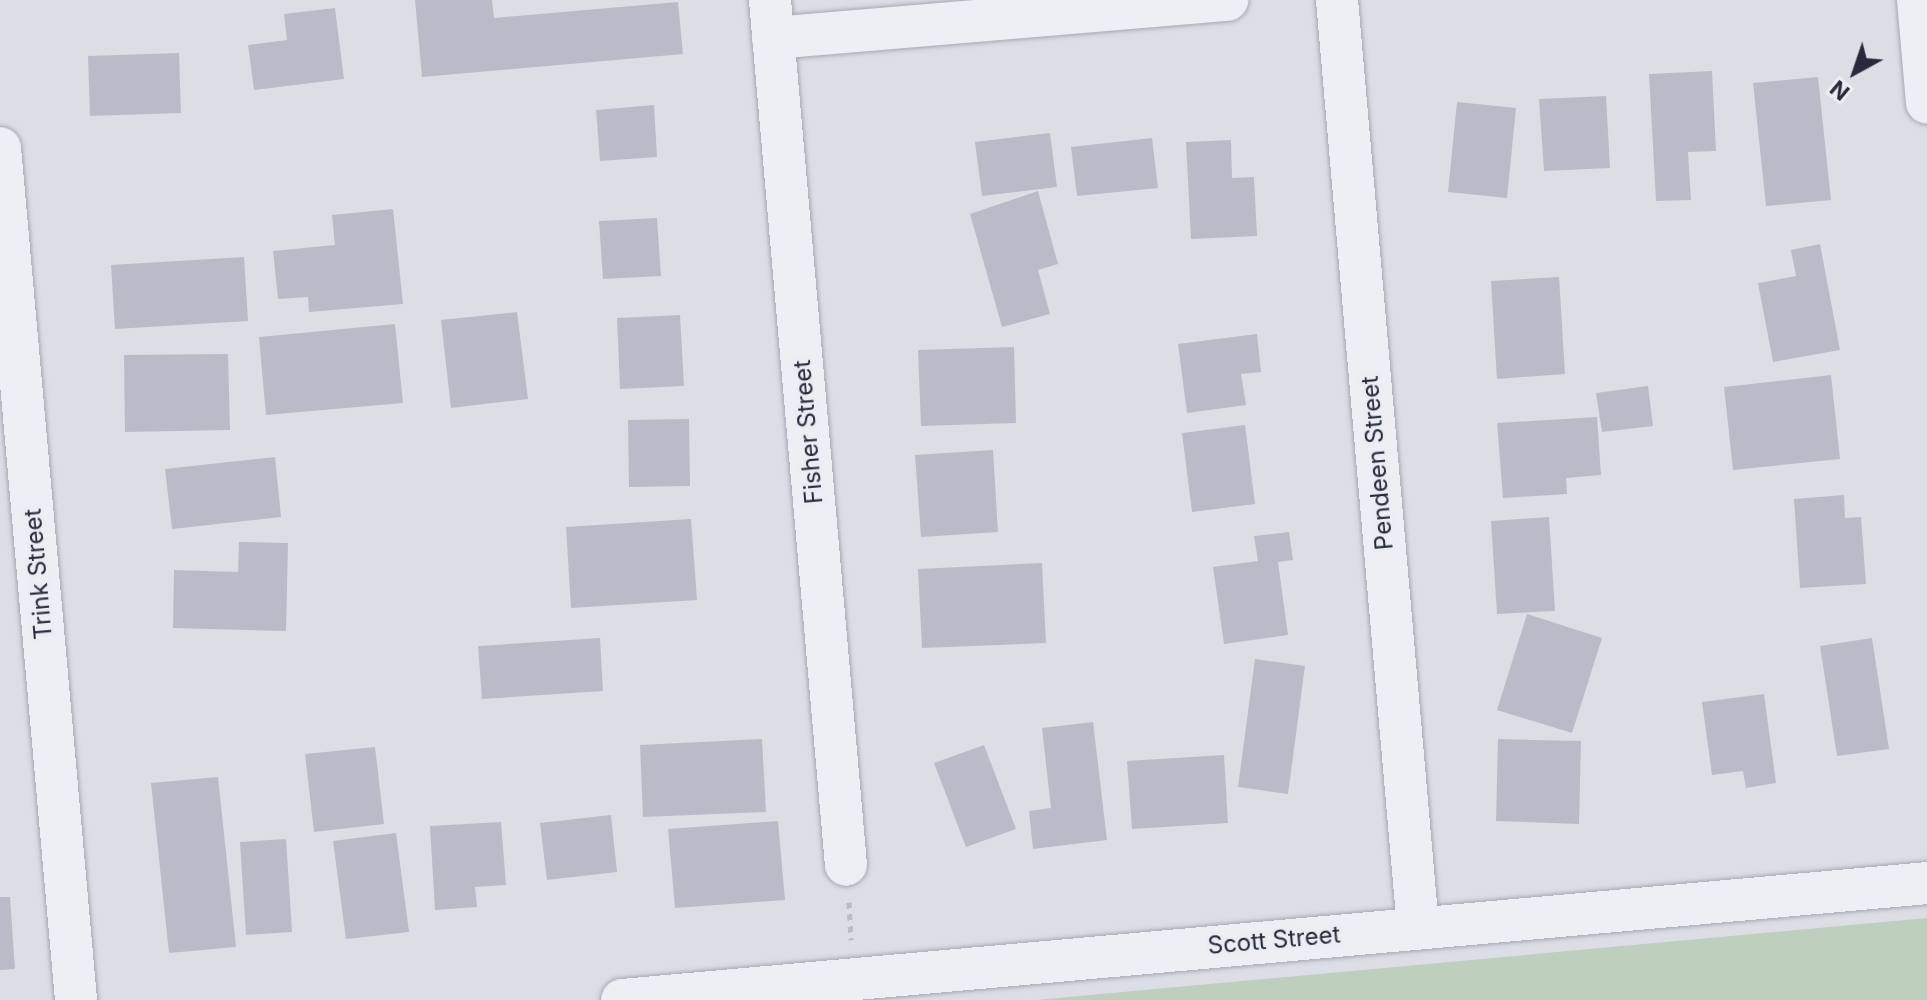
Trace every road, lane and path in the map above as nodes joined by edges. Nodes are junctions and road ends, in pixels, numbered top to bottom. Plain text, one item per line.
1 (1227, 0) edge
2 (1337, 0) edge
3 (1918, 0) edge
4 (772, 19) edge
5 (1927, 103) edge
6 (0, 148) edge
7 (846, 865) joint
8 (1927, 883) edge
9 (1418, 927) junction
10 (854, 989) edge
11 (76, 1000) edge
12 (622, 1000) edge

1 - 4 street
2 - 9 street, Pendeen Street
3 - 5 street
4 - 7 street, Fisher Street
6 - 11 street, Trink Street
7 - 10 path
8 - 9 street, Scott Street
9 - 10 street, Scott Street
10 - 12 street, Scott Street

